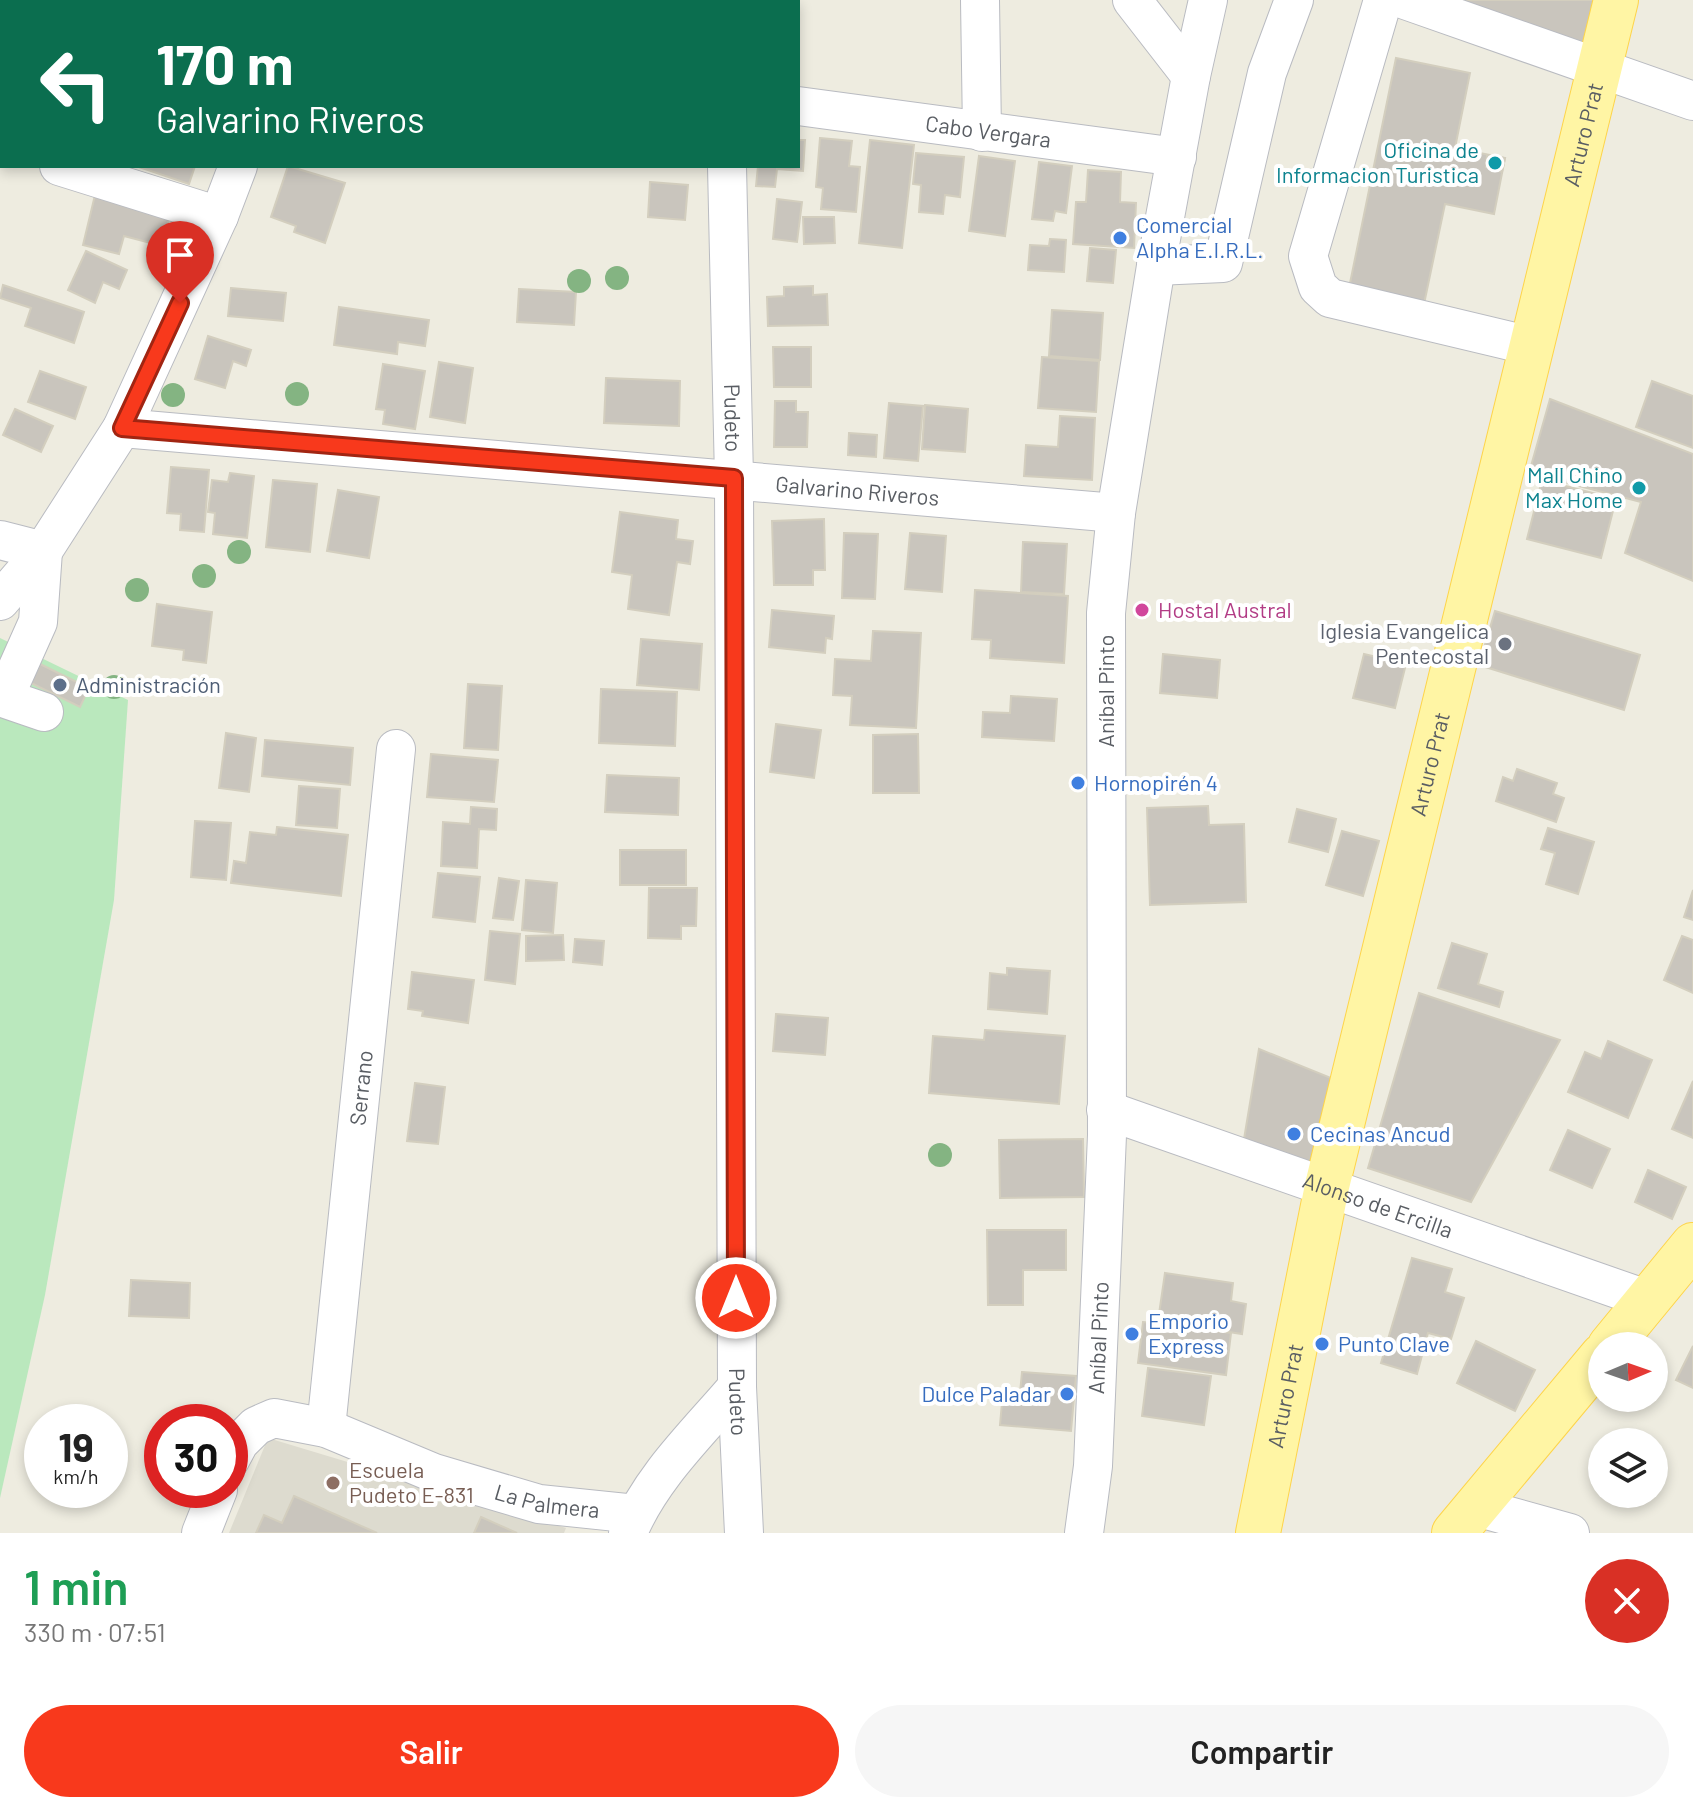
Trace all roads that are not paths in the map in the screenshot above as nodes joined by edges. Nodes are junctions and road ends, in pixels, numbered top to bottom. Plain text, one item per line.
1 (980, 0) edge
2 (1132, 0) edge
3 (1208, 0) edge
4 (1294, 0) edge
5 (1383, 0) edge
6 (1405, 0) edge
7 (1616, 0) edge
8 (1599, 68) junction
9 (1191, 76) junction
10 (1693, 101) edge
11 (800, 106) edge
12 (982, 132) junction
13 (1177, 157) junction
14 (65, 168) edge
15 (237, 168) edge
16 (727, 168) edge
17 (219, 216) junction
18 (1156, 266) junction
19 (1531, 346) junction
20 (122, 428) junction
21 (734, 478) junction
22 (1116, 513) junction
23 (0, 540) edge
24 (43, 551) junction
25 (0, 601) edge
26 (2, 698) edge
27 (44, 712) dead end
28 (396, 749) dead end
29 (1106, 1110) junction
30 (1327, 1186) junction
31 (1693, 1245) edge
32 (1649, 1300) junction
33 (1622, 1332) edge
34 (1588, 1373) edge
35 (737, 1387) junction
36 (326, 1428) junction
37 (248, 1434) edge
38 (211, 1508) edge
39 (1465, 1520) edge
40 (632, 1524) edge
41 (201, 1533) edge
42 (744, 1533) edge
43 (1084, 1533) edge
44 (1258, 1533) edge
45 (1570, 1533) edge

1 - 12 street
2 - 9 street
3 - 9 street, Aníbal Pinto
4 - 18 street
5 - 19 street
6 - 8 street
7 - 8 main road, Arturo Prat
8 - 10 street
8 - 19 main road, Arturo Prat
9 - 13 street, Aníbal Pinto
11 - 12 street, Cabo Vergara
12 - 13 street, Cabo Vergara
13 - 18 street, Aníbal Pinto
14 - 17 street
15 - 17 street
16 - 21 street, Pudeto
17 - 20 street
18 - 22 street, Aníbal Pinto
19 - 30 main road, Arturo Prat
20 - 21 street, Galvarino Riveros
20 - 24 street
21 - 22 street, Galvarino Riveros
21 - 35 street, Pudeto
22 - 29 street, Aníbal Pinto
23 - 24 street
24 - 25 street
24 - 26 street
26 - 27 street
28 - 36 street, Serrano
29 - 30 street, Alonso de Ercilla
29 - 43 street, Aníbal Pinto
30 - 32 street, Alonso de Ercilla
30 - 44 main road, Arturo Prat
31 - 32 main road
32 - 33 main road
34 - 39 main road
35 - 40 street
35 - 42 street, Pudeto
36 - 37 street, La Palmera
36 - 40 street, La Palmera
38 - 41 street
39 - 45 street

